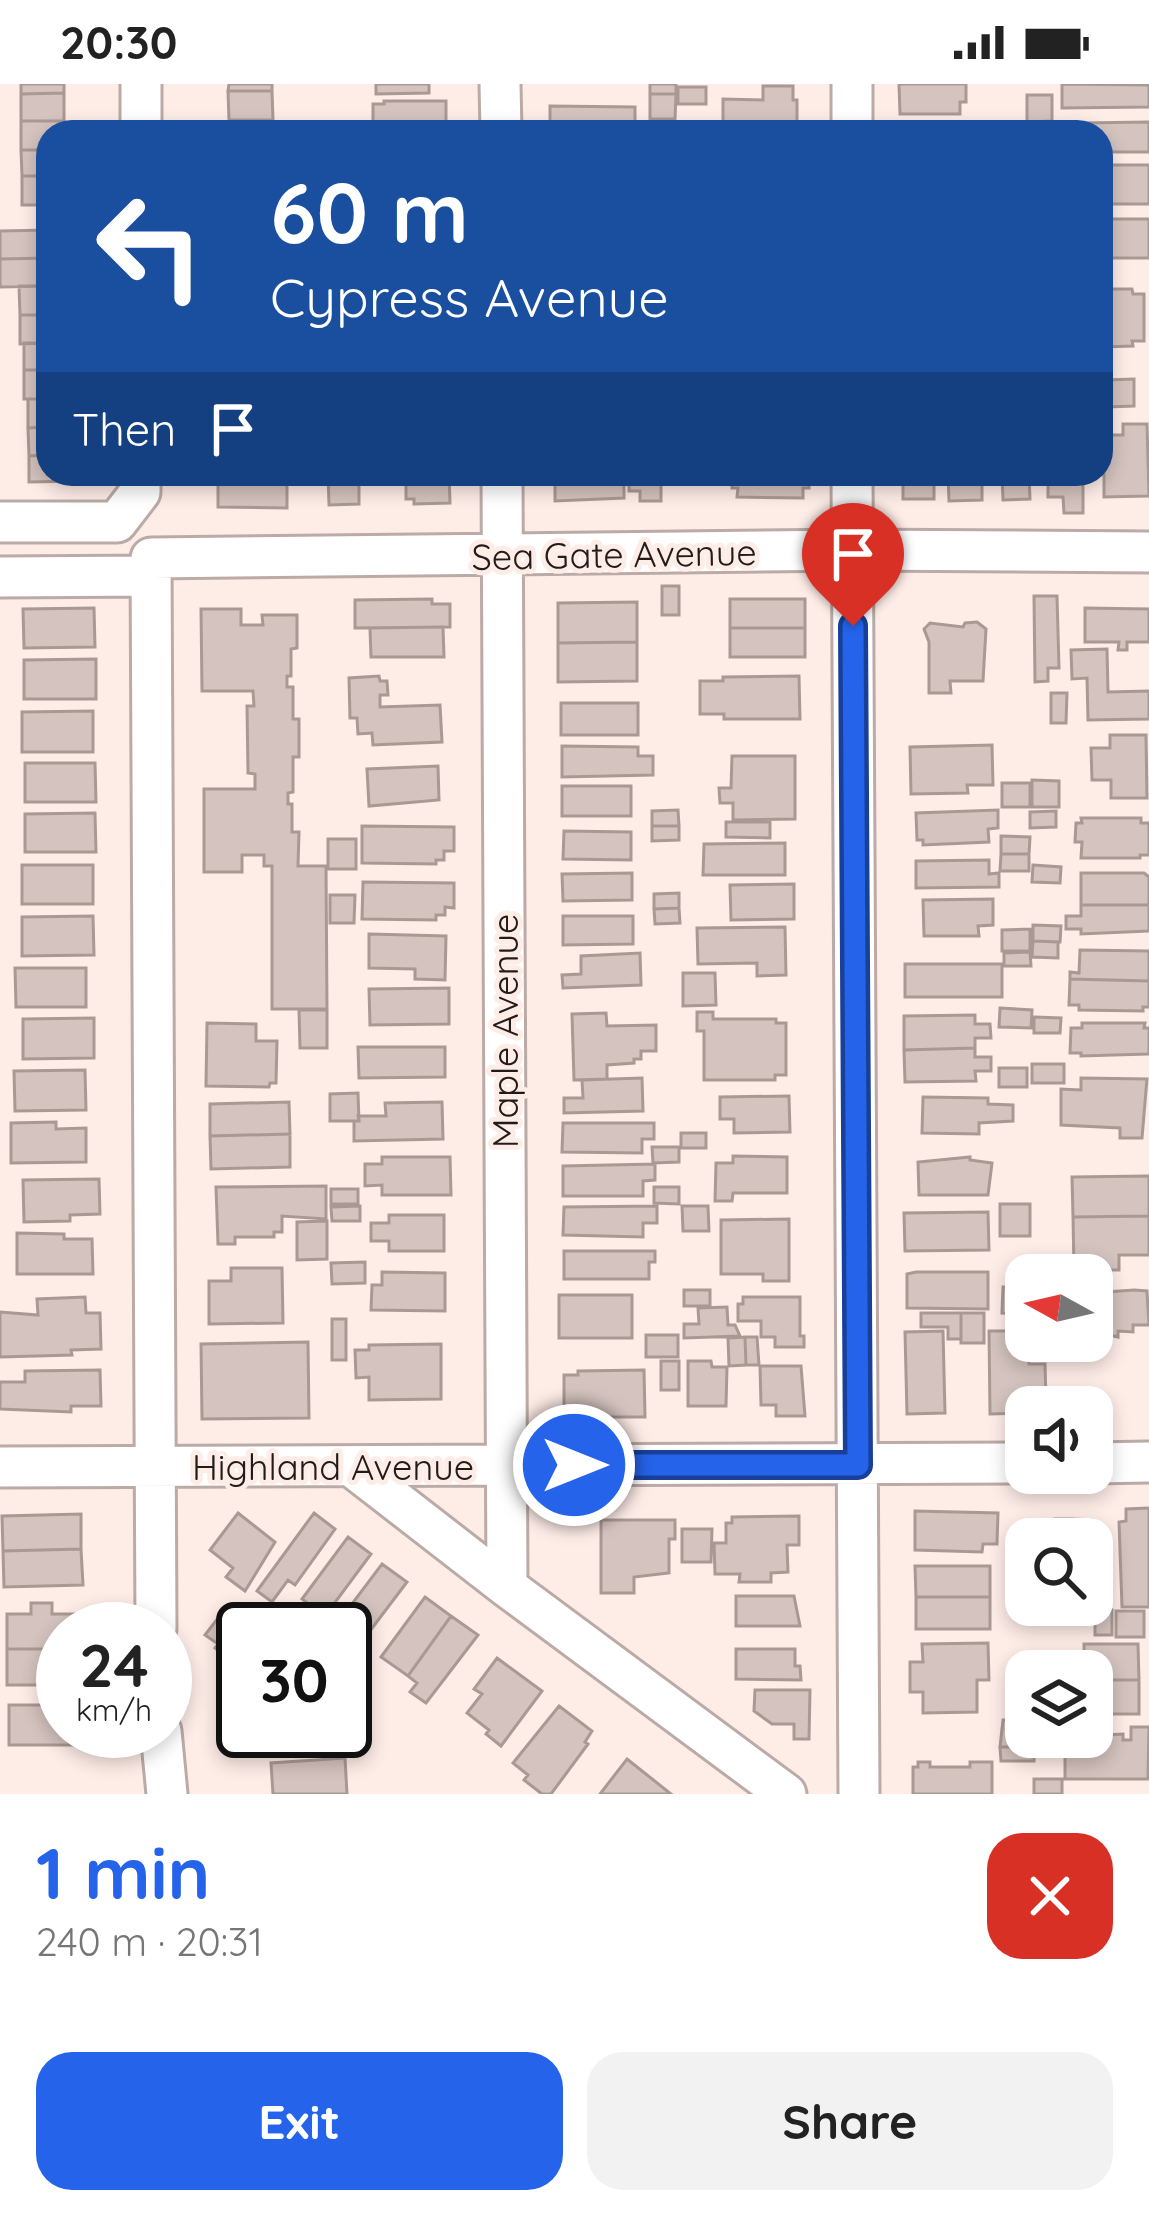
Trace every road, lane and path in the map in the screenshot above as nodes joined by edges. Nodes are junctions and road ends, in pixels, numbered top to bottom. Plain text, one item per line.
1 (141, 84) edge
2 (500, 84) edge
3 (852, 84) edge
4 (141, 120) edge
5 (500, 120) edge
6 (852, 120) edge
7 (138, 486) edge
8 (502, 486) edge
9 (852, 486) edge
10 (0, 522) edge
11 (852, 550) junction
12 (1149, 552) edge
13 (502, 556) junction
14 (151, 567) junction
15 (0, 577) edge
16 (1149, 1462) edge
17 (1005, 1463) edge
18 (1113, 1463) edge
19 (506, 1465) junction
20 (858, 1465) junction
21 (351, 1466) junction
22 (0, 1467) edge
23 (156, 1467) junction
24 (507, 1587) junction
25 (156, 1602) edge
26 (163, 1758) edge
27 (166, 1794) edge
28 (785, 1794) edge
29 (860, 1794) edge

1 - 4 street
2 - 5 street
3 - 6 street
7 - 10 street
8 - 13 street, Maple Avenue
9 - 11 street
11 - 12 street, Sea Gate Avenue
11 - 13 street, Sea Gate Avenue
11 - 20 street
13 - 14 street, Sea Gate Avenue
13 - 19 street, Maple Avenue
14 - 15 street, Sea Gate Avenue
14 - 23 street
16 - 18 street
17 - 20 street, Highland Avenue
19 - 20 street, Highland Avenue
19 - 21 street, Highland Avenue
19 - 24 street, Maple Avenue
20 - 29 street
21 - 23 street, Highland Avenue
21 - 24 street
22 - 23 street, Highland Avenue
23 - 25 street
24 - 28 street
26 - 27 street

